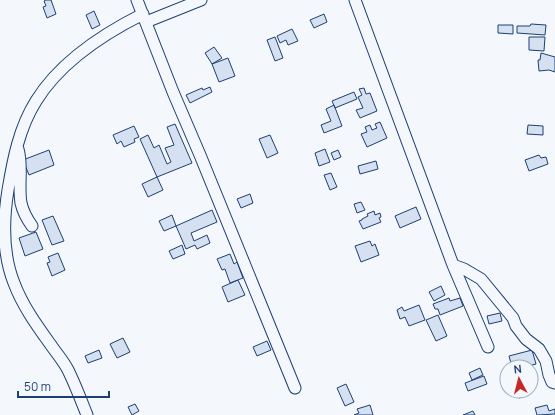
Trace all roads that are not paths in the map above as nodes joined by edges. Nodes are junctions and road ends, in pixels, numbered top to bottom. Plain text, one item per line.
1 (137, 0) edge
2 (201, 0) edge
3 (355, 0) edge
4 (144, 18) junction
5 (17, 146) junction
6 (32, 226) dead end
7 (453, 265) junction
8 (488, 348) dead end
9 (555, 383) edge
10 (295, 388) dead end
11 (87, 415) edge

1 - 4 street
2 - 4 street
3 - 7 street
4 - 5 street
4 - 10 street
5 - 6 street
5 - 11 street
7 - 8 street
7 - 9 street

